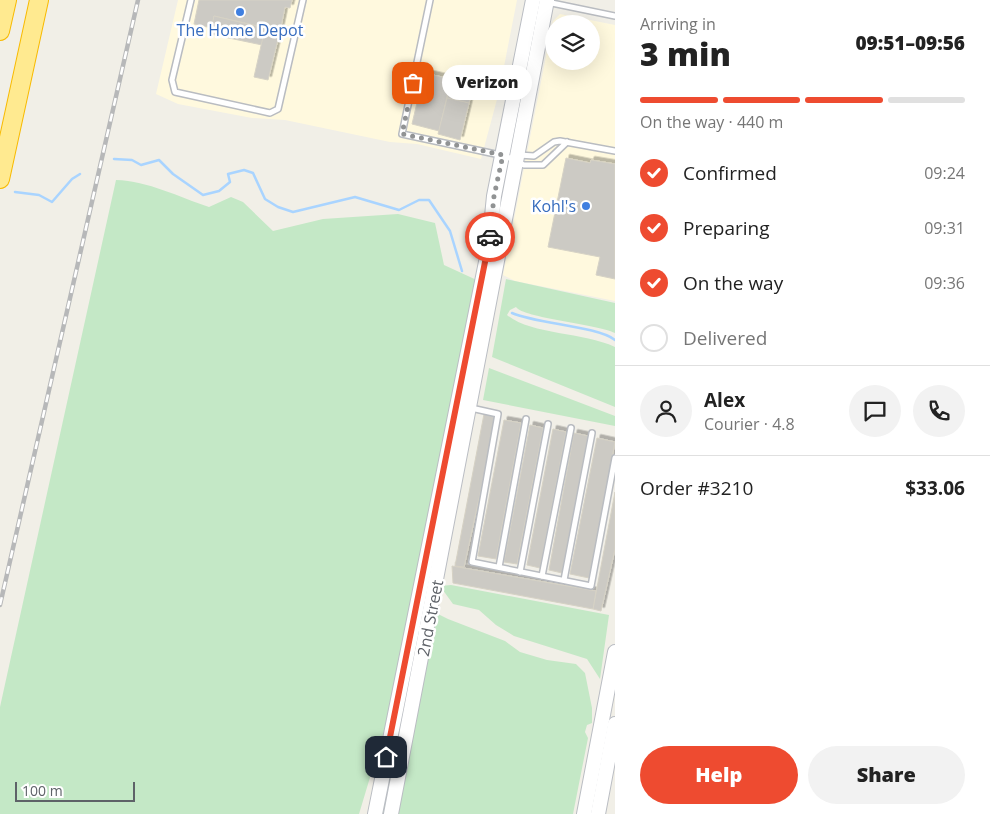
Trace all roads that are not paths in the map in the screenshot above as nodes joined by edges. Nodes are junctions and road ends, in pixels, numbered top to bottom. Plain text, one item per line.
1 (7, 0) edge
2 (39, 0) edge
3 (190, 0) edge
4 (303, 0) edge
5 (430, 0) edge
6 (542, 1) edge
7 (615, 16) edge
8 (0, 32) edge
9 (487, 72) dead end
10 (518, 80) junction
11 (568, 142) junction
12 (615, 151) edge
13 (512, 157) junction
14 (0, 178) edge
15 (469, 415) junction
16 (526, 419) dead end
17 (548, 424) dead end
18 (571, 428) dead end
19 (592, 433) dead end
20 (615, 458) edge
21 (498, 567) junction
22 (520, 572) junction
23 (542, 576) junction
24 (564, 580) junction
25 (615, 652) edge
26 (615, 724) edge
27 (375, 814) edge
28 (392, 814) edge
29 (584, 814) edge
30 (598, 814) edge

1 - 8 highway
2 - 14 highway
3 - 4 lane
5 - 13 lane
6 - 7 lane
6 - 10 street, 2nd Street
6 - 13 street, 2nd Street
9 - 10 lane
10 - 13 street, 2nd Street
11 - 12 lane
11 - 13 lane
11 - 13 lane
13 - 15 street, 2nd Street
13 - 27 street, 2nd Street
15 - 21 lane
15 - 28 street, 2nd Street
16 - 21 lane
17 - 22 lane
18 - 23 lane
19 - 24 lane
20 - 24 lane
21 - 22 lane
22 - 23 lane
23 - 24 lane
25 - 29 street
26 - 30 street

